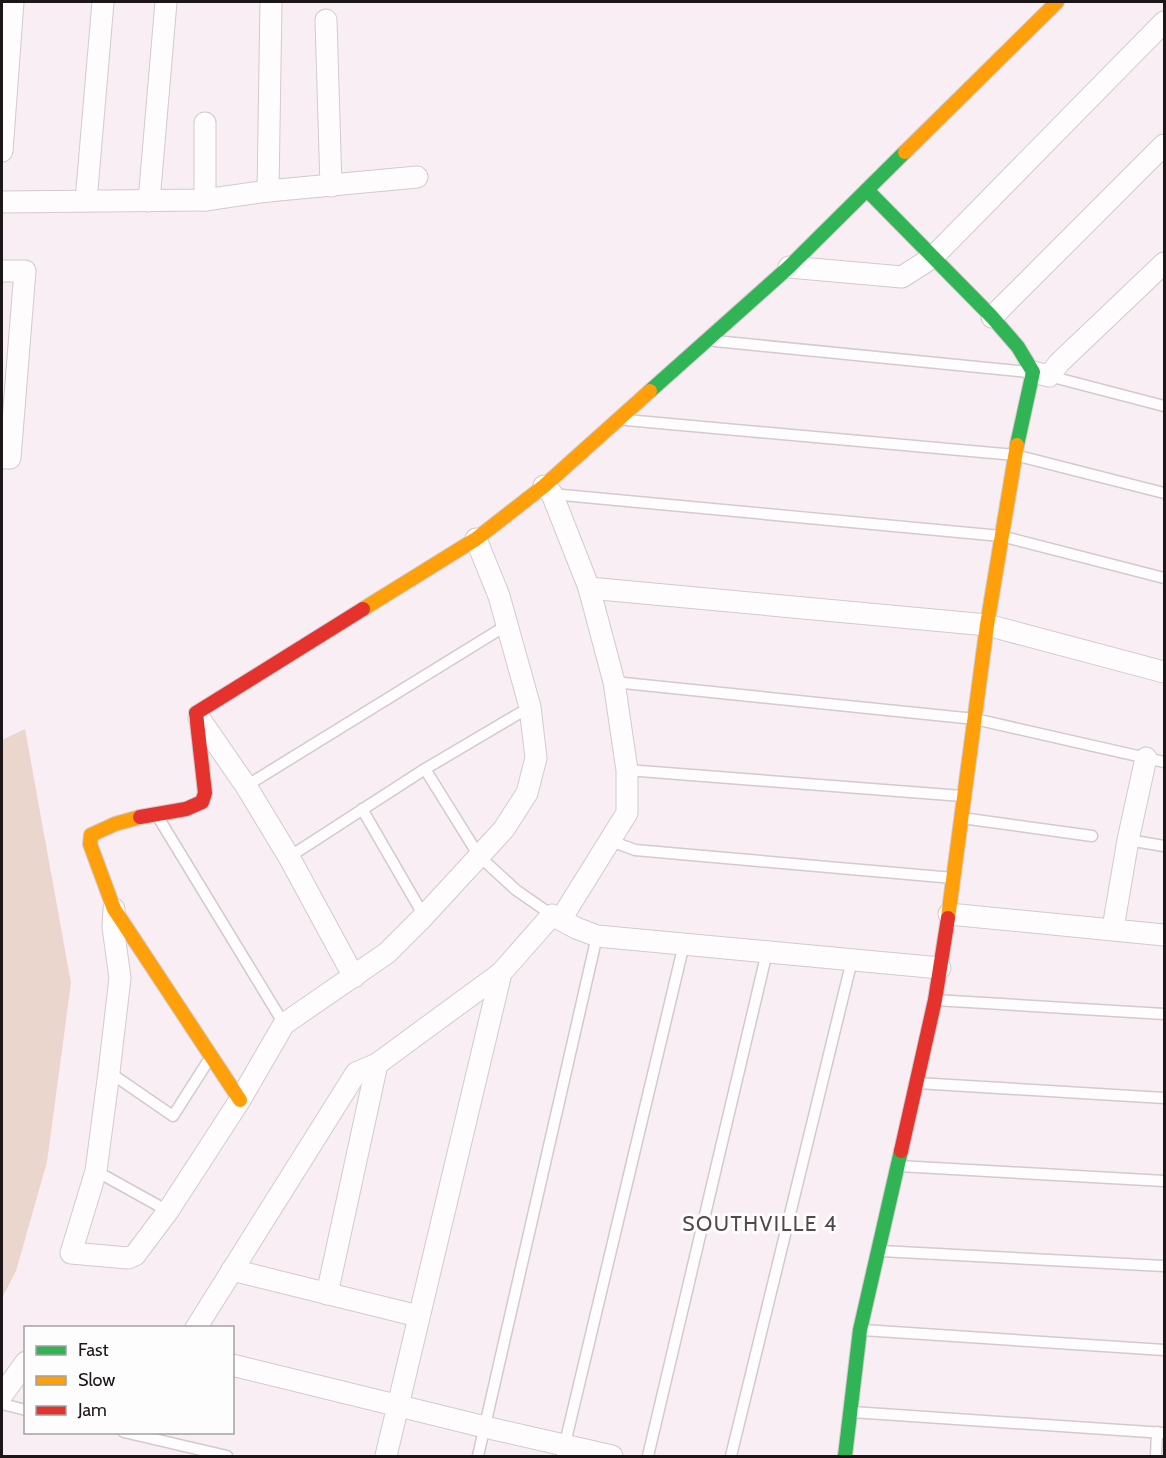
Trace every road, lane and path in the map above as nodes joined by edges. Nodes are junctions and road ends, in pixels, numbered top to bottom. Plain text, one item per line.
1 (13, 2) edge
2 (103, 2) edge
3 (166, 2) edge
4 (271, 2) edge
5 (1057, 2) edge
6 (326, 20) dead end
7 (1164, 22) edge
8 (205, 123) dead end
9 (1164, 146) edge
10 (2, 151) edge
11 (417, 177) dead end
12 (331, 186) junction
13 (867, 190) junction
14 (268, 191) junction
15 (86, 201) junction
16 (149, 201) junction
17 (205, 201) junction
18 (2, 202) edge
19 (933, 257) junction
20 (1164, 263) edge
21 (789, 267) junction
22 (2, 271) edge
23 (992, 316) junction
24 (706, 340) junction
25 (1041, 374) junction
26 (1164, 406) edge
27 (620, 420) junction
28 (1015, 455) junction
29 (2, 458) edge
30 (548, 490) junction
31 (1164, 493) edge
32 (1001, 536) junction
33 (476, 539) junction
34 (1164, 578) edge
35 (589, 588) junction
36 (507, 625) junction
37 (987, 626) junction
38 (1164, 672) edge
39 (614, 682) junction
40 (530, 707) junction
41 (196, 713) junction
42 (975, 719) junction
43 (1155, 760) edge
44 (425, 769) junction
45 (627, 770) junction
46 (246, 786) junction
47 (965, 796) junction
48 (362, 810) junction
49 (156, 813) junction
50 (962, 818) junction
51 (1092, 836) dead end
52 (1128, 840) junction
53 (611, 841) junction
54 (1164, 846) edge
55 (479, 856) junction
56 (289, 857) junction
57 (954, 878) junction
58 (114, 909) junction
59 (949, 914) junction
60 (424, 916) junction
61 (556, 917) junction
62 (1113, 928) junction
63 (1164, 935) edge
64 (597, 936) junction
65 (684, 944) junction
66 (767, 952) junction
67 (852, 960) junction
68 (940, 968) junction
69 (501, 973) junction
70 (354, 977) junction
71 (935, 1000) junction
72 (1164, 1014) edge
73 (284, 1024) junction
74 (212, 1055) junction
75 (376, 1064) junction
76 (109, 1071) junction
77 (917, 1083) junction
78 (1164, 1098) edge
79 (240, 1100) junction
80 (898, 1166) junction
81 (96, 1171) junction
82 (1164, 1181) edge
83 (168, 1211) junction
84 (878, 1251) junction
85 (1164, 1266) edge
86 (232, 1270) junction
87 (327, 1294) junction
88 (418, 1316) junction
89 (197, 1326) edge
90 (860, 1330) junction
91 (1164, 1350) edge
92 (24, 1365) edge
93 (234, 1365) edge
94 (2, 1395) edge
95 (2, 1404) edge
96 (398, 1405) junction
97 (24, 1410) edge
98 (849, 1412) junction
99 (485, 1428) junction
100 (1161, 1432) edge
101 (133, 1434) edge
102 (564, 1451) edge
103 (227, 1456) edge
104 (386, 1456) edge
105 (478, 1456) edge
106 (612, 1456) edge
107 (648, 1456) edge
108 (731, 1456) edge
109 (845, 1456) edge
110 (1156, 1456) edge

1 - 10 street
2 - 15 street
3 - 16 street
4 - 14 street
5 - 13 street
6 - 12 street
7 - 19 street
8 - 17 street
9 - 23 street
11 - 12 street
12 - 14 street
13 - 19 street
13 - 21 street
14 - 17 street
15 - 16 street
15 - 18 street
16 - 17 street
19 - 21 street
19 - 23 street
20 - 25 street
21 - 24 street
22 - 29 street
23 - 25 street
24 - 25 lane
24 - 27 street
25 - 26 lane
25 - 28 street
27 - 28 lane
27 - 30 street
28 - 31 lane
28 - 32 street
30 - 32 lane
30 - 33 street
30 - 35 street
32 - 34 lane
32 - 37 street
33 - 36 street
33 - 41 street
35 - 37 street
35 - 39 street
36 - 40 street
36 - 46 lane
37 - 38 street
37 - 42 street
39 - 42 lane
39 - 45 street
40 - 44 lane
40 - 55 street
41 - 46 street
41 - 49 street
42 - 43 lane
42 - 47 street
43 - 52 street
44 - 48 lane
44 - 55 lane
45 - 47 lane
45 - 53 street
46 - 56 street
47 - 50 street
48 - 56 lane
48 - 60 lane
49 - 58 street
49 - 73 lane
50 - 51 lane
50 - 57 street
52 - 54 lane
52 - 62 street
53 - 57 lane
53 - 61 street
55 - 60 street
55 - 61 lane
56 - 70 street
57 - 59 street
58 - 74 street
58 - 76 street
59 - 62 street
59 - 68 street
60 - 70 street
61 - 64 street
61 - 69 street
62 - 63 street
64 - 65 street
64 - 99 lane
65 - 66 street
65 - 102 lane
66 - 67 street
66 - 107 lane
67 - 68 street
67 - 108 lane
68 - 71 street
69 - 75 street
69 - 88 street
70 - 73 street
71 - 72 lane
71 - 77 street
73 - 79 street
74 - 76 lane
74 - 79 street
75 - 86 street
75 - 87 street
76 - 81 street
77 - 78 lane
77 - 80 street
79 - 83 street
80 - 82 lane
80 - 84 street
81 - 83 lane
81 - 83 street
84 - 85 lane
84 - 90 street
86 - 87 street
86 - 89 street
87 - 88 street
88 - 96 street
90 - 91 lane
90 - 98 street
92 - 94 street
93 - 96 street
95 - 97 lane
96 - 99 street
96 - 104 street
98 - 100 lane
98 - 109 street
99 - 102 street
99 - 105 lane
100 - 110 lane
101 - 103 lane
102 - 106 street

